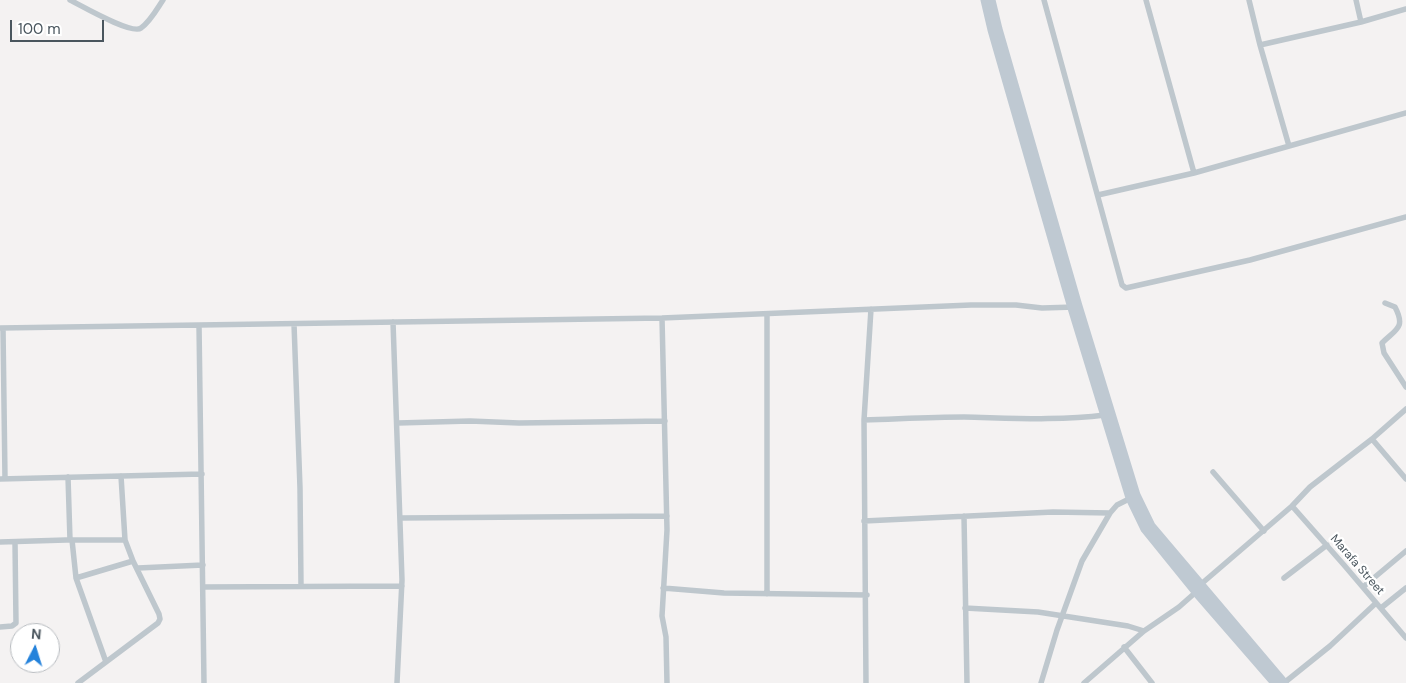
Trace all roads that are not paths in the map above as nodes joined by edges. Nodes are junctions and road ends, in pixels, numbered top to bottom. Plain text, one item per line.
1 (70, 0) edge
2 (163, 0) edge
3 (985, 0) edge
4 (991, 0) edge
5 (1044, 0) edge
6 (1146, 0) edge
7 (1249, 0) edge
8 (1356, 0) edge
9 (1406, 9) edge
10 (1361, 22) junction
11 (1260, 45) junction
12 (1406, 113) edge
13 (1289, 146) junction
14 (1036, 170) junction
15 (1194, 172) junction
16 (1098, 195) junction
17 (1406, 217) edge
18 (1385, 303) dead end
19 (1075, 307) junction
20 (871, 309) junction
21 (767, 314) junction
22 (662, 318) junction
23 (393, 322) junction
24 (294, 324) junction
25 (199, 325) junction
26 (2, 328) edge
27 (1406, 387) edge
28 (1406, 409) edge
29 (1105, 415) junction
30 (864, 420) junction
31 (664, 421) junction
32 (398, 423) junction
33 (1372, 439) junction
34 (1213, 472) dead end
35 (202, 474) junction
36 (121, 476) junction
37 (68, 477) junction
38 (3, 479) edge
39 (1406, 479) edge
40 (1133, 497) junction
41 (1292, 506) junction
42 (1110, 513) junction
43 (667, 516) junction
44 (964, 516) junction
45 (400, 518) junction
46 (864, 521) junction
47 (1264, 531) junction
48 (71, 540) junction
49 (126, 540) junction
50 (0, 542) edge
51 (15, 542) junction
52 (1327, 545) junction
53 (1406, 551) edge
54 (133, 561) junction
55 (203, 565) junction
56 (138, 568) junction
57 (76, 578) junction
58 (1284, 578) dead end
59 (301, 586) junction
60 (402, 586) junction
61 (203, 587) junction
62 (1363, 587) junction
63 (663, 588) junction
64 (1198, 588) junction
65 (1406, 588) edge
66 (767, 594) junction
67 (867, 596) junction
68 (1376, 603) junction
69 (965, 608) junction
70 (1381, 608) junction
71 (1062, 616) junction
72 (0, 627) edge
73 (1144, 631) junction
74 (1406, 638) edge
75 (1124, 647) junction
76 (106, 662) junction
77 (78, 683) edge
78 (204, 683) edge
79 (397, 683) edge
80 (667, 683) edge
81 (866, 683) edge
82 (967, 683) edge
83 (1041, 683) edge
84 (1084, 683) edge
85 (1152, 683) edge
86 (1275, 683) edge
87 (1284, 683) edge

1 - 2 street
3 - 14 main road
4 - 14 main road
5 - 16 street
6 - 15 street
7 - 11 street
8 - 10 street
9 - 10 street
10 - 11 street
11 - 13 street
12 - 13 street
13 - 15 street
14 - 19 main road
15 - 16 street
16 - 17 street
18 - 27 street
19 - 20 street
19 - 29 main road
19 - 40 main road
20 - 21 street
20 - 30 street
21 - 22 street
21 - 66 street
22 - 23 street
22 - 31 street
23 - 24 street
23 - 32 street
24 - 25 street
24 - 59 street
25 - 26 street
25 - 35 street
26 - 38 street
28 - 33 street
29 - 30 street
29 - 40 main road
30 - 46 street
31 - 32 street
31 - 43 street
32 - 45 street
33 - 39 street
33 - 41 street
34 - 47 street
35 - 36 street
35 - 55 street
36 - 37 street
36 - 49 street
37 - 38 street
37 - 48 street
40 - 42 street
40 - 64 main road
41 - 47 street
41 - 52 street, Marafa Street
42 - 44 street
42 - 71 street
43 - 45 street
43 - 63 street
44 - 46 street
44 - 69 street
45 - 60 street
46 - 67 street
47 - 64 street
48 - 49 street
48 - 51 street
48 - 57 street
49 - 54 street
50 - 51 street
51 - 72 street
52 - 58 street
52 - 62 street, Marafa Street
53 - 62 street
54 - 56 street
54 - 57 street
55 - 56 street
55 - 61 street
56 - 76 street
57 - 76 street
59 - 60 street
59 - 61 street
60 - 79 street
61 - 78 street
62 - 68 street, Marafa Street
63 - 66 street
63 - 80 street
64 - 73 street
64 - 86 main road
64 - 87 main road
65 - 70 street
66 - 67 street
67 - 81 street
68 - 70 street, Marafa Street
68 - 87 street
69 - 71 street
69 - 82 street
70 - 74 street, Marafa Street
71 - 73 street
71 - 83 street
73 - 75 street
75 - 84 street
75 - 85 street
76 - 77 street

